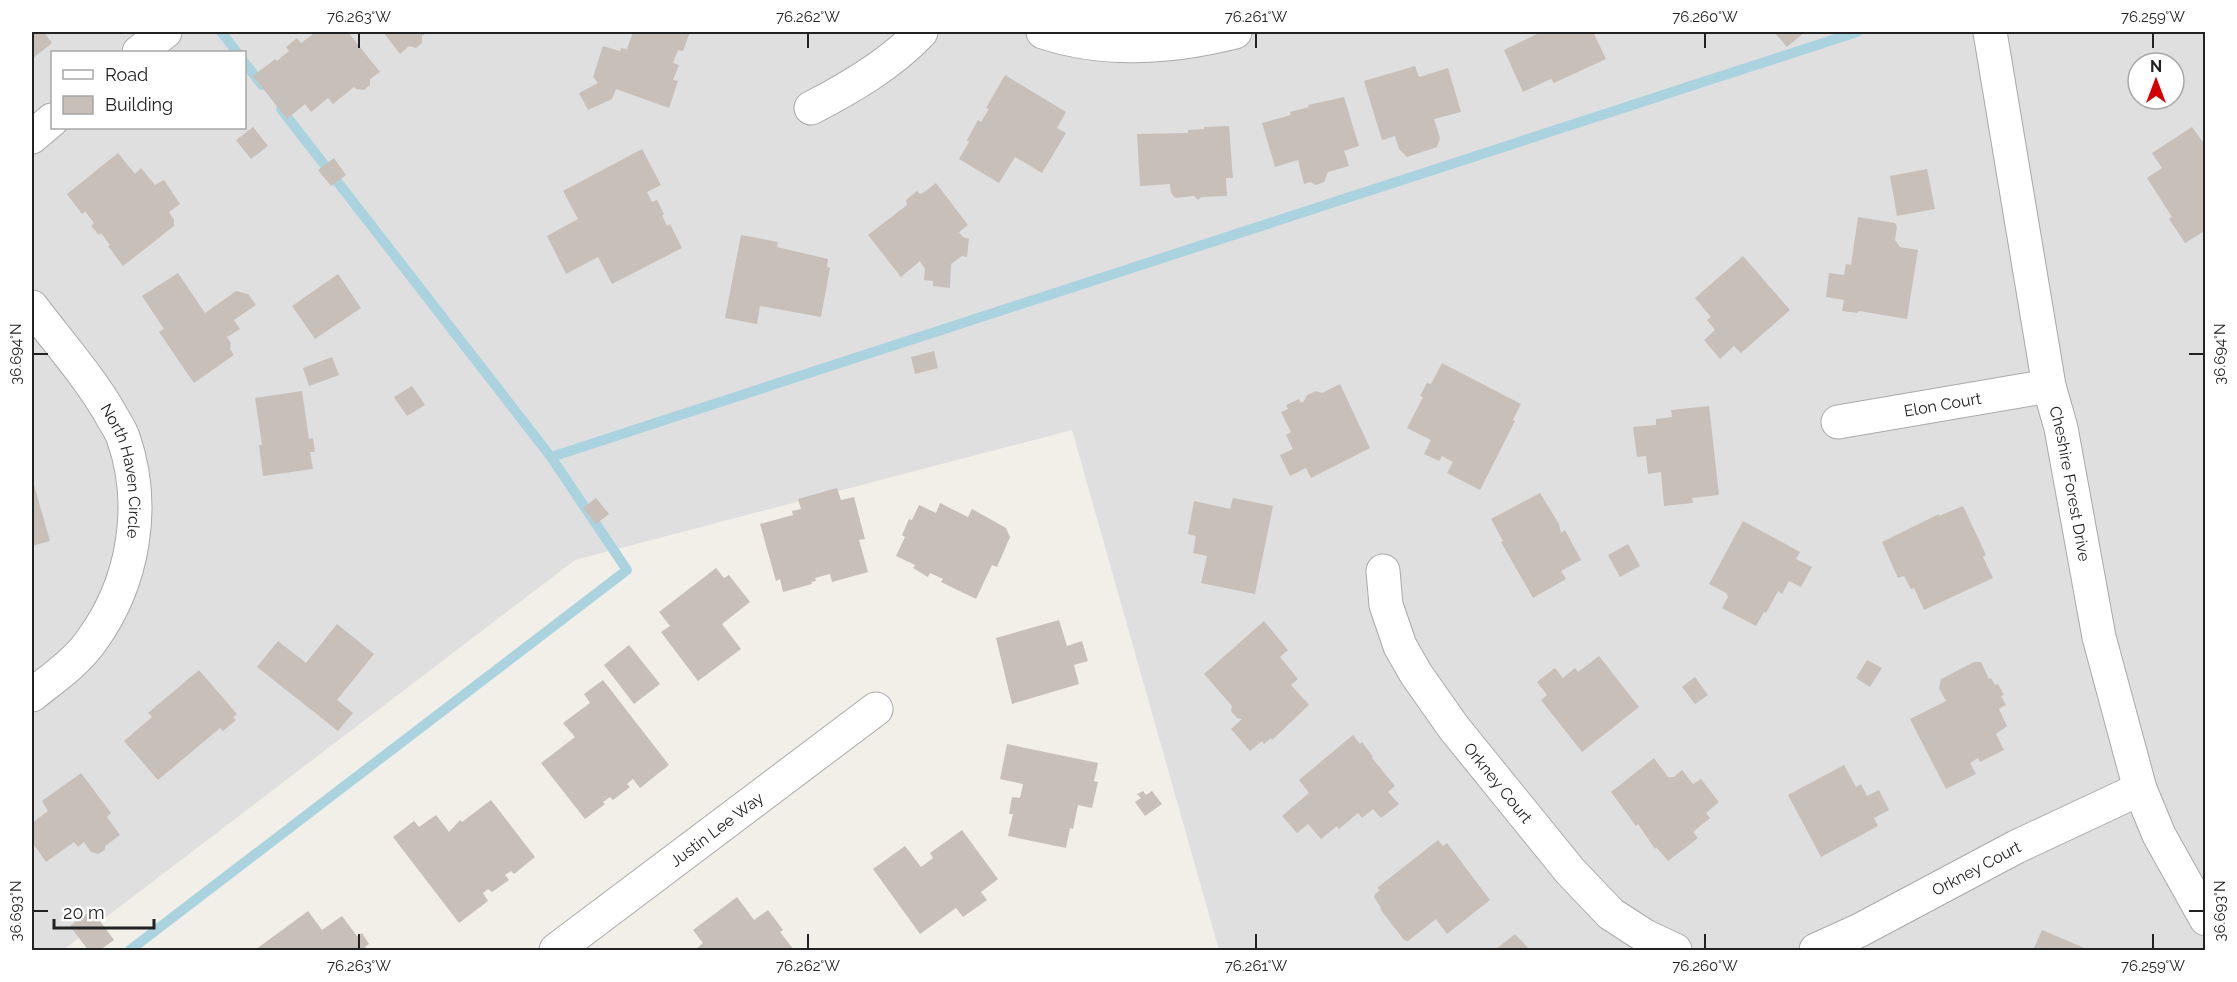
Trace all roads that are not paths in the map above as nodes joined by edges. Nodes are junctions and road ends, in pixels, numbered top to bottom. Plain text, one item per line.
1 (165, 32) edge
2 (921, 32) edge
3 (1043, 32) edge
4 (1235, 32) edge
5 (1990, 32) edge
6 (140, 51) edge
7 (811, 108) dead end
8 (51, 121) edge
9 (32, 137) edge
10 (32, 307) edge
11 (2049, 386) junction
12 (1838, 422) dead end
13 (1383, 571) dead end
14 (32, 695) edge
15 (876, 709) dead end
16 (2140, 789) junction
17 (2205, 919) edge
18 (565, 948) edge
19 (1675, 951) edge
20 (1816, 951) edge

1 - 6 street
2 - 7 street
3 - 4 street
5 - 11 street, Cheshire Forest Drive
8 - 9 street
10 - 14 street, North Haven Circle
11 - 12 street, Elon Court
11 - 16 street, Cheshire Forest Drive
13 - 19 street, Orkney Court
15 - 18 street, Justin Lee Way
16 - 17 street, Cheshire Forest Drive
16 - 20 street, Orkney Court

